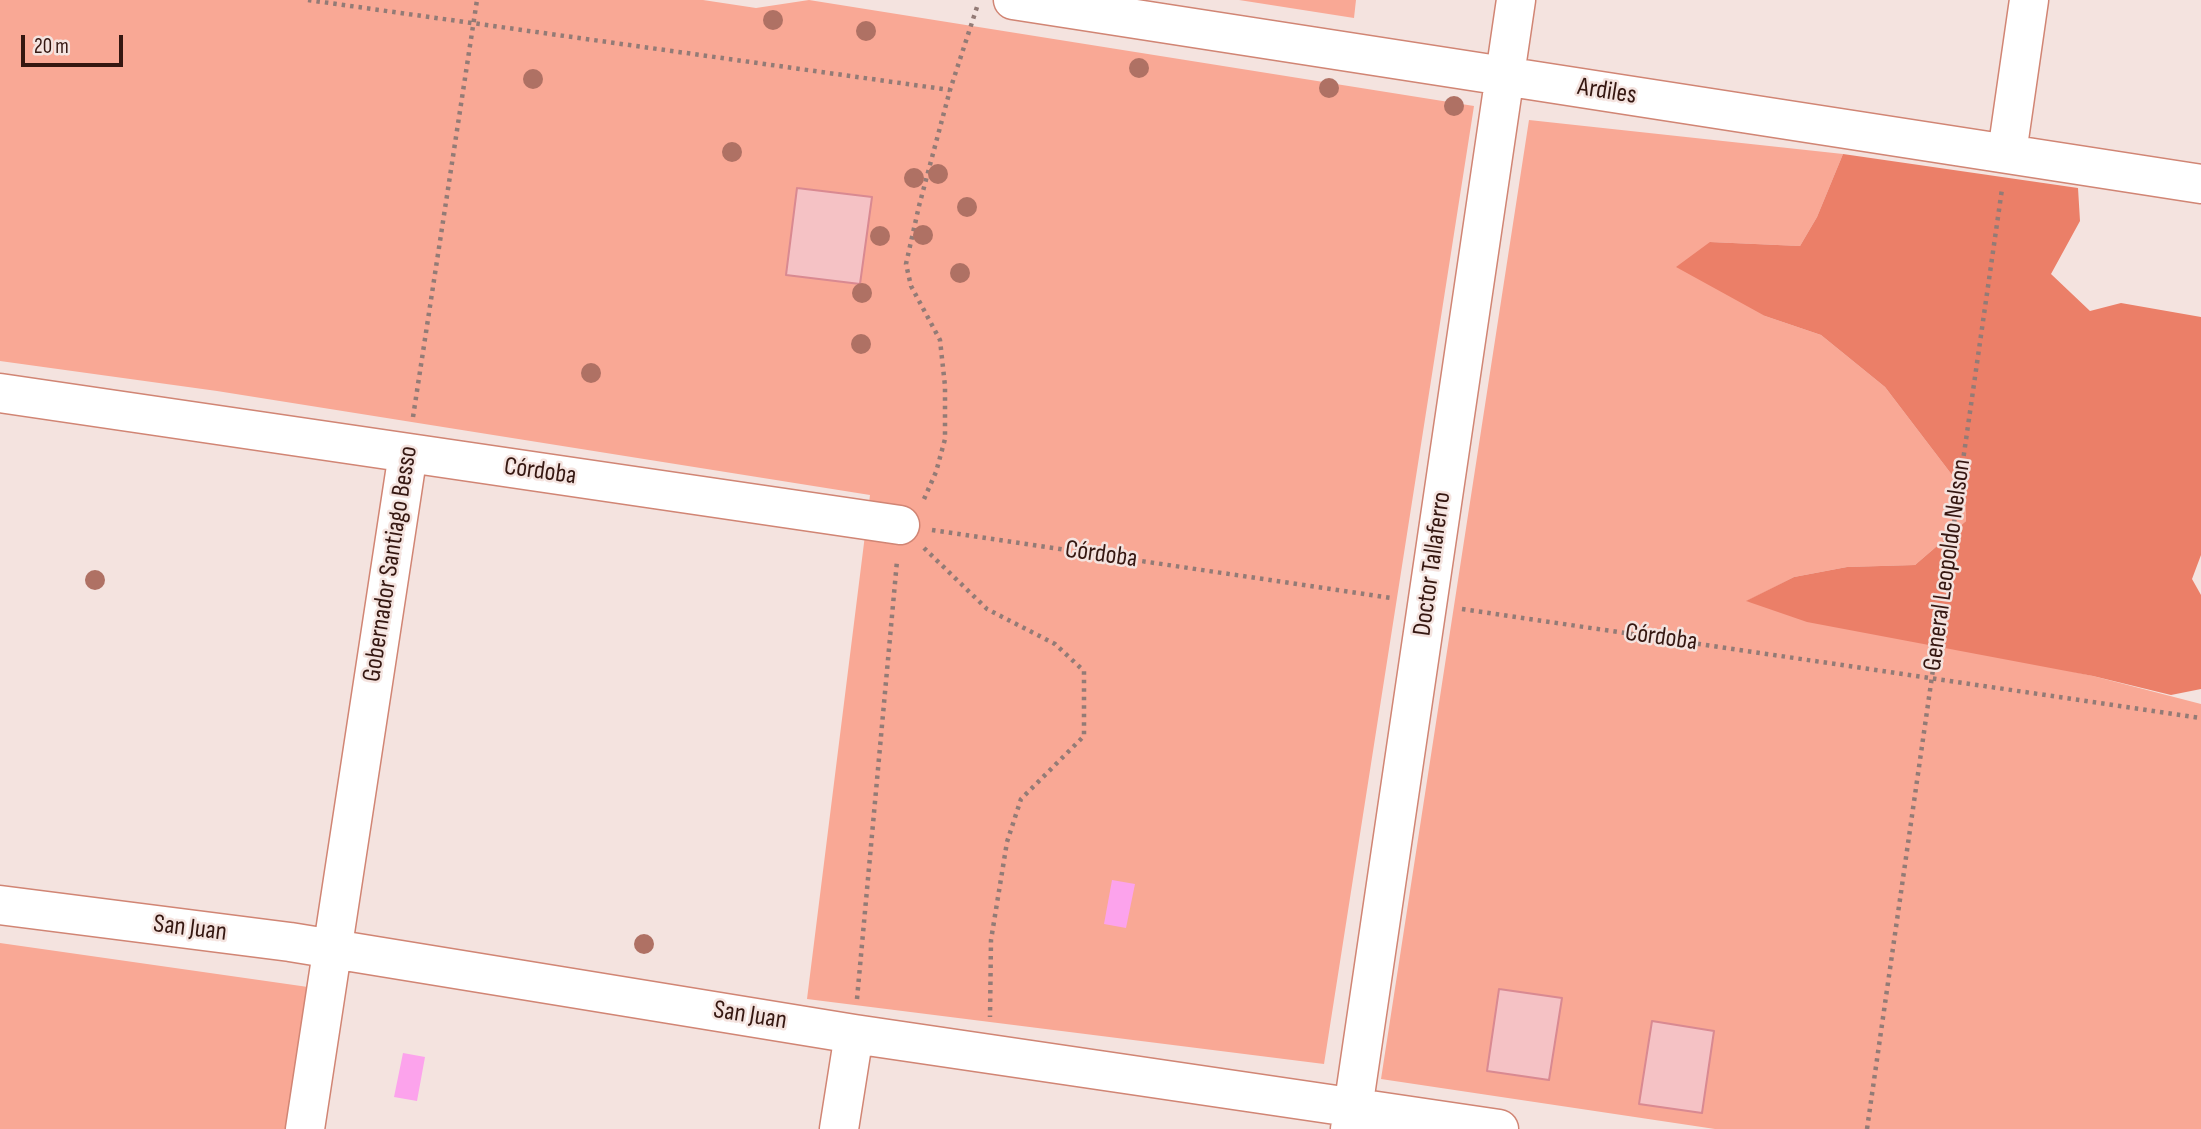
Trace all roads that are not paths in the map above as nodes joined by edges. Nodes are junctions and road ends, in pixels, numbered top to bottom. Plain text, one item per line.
1 (1013, 0) edge
2 (1516, 0) edge
3 (2029, 0) edge
4 (1505, 76) junction
5 (2007, 153) junction
6 (2201, 184) edge
7 (0, 393) edge
8 (408, 453) junction
9 (900, 526) road end
10 (0, 905) edge
11 (333, 949) junction
12 (854, 1034) junction
13 (1351, 1118) edge
14 (305, 1129) edge
15 (839, 1129) edge
16 (1499, 1129) edge

1 - 4 street, Ardiles
2 - 4 street, Doctor Tallaferro
3 - 5 street
4 - 5 street, Ardiles
4 - 13 street, Doctor Tallaferro
5 - 6 street, Ardiles
7 - 8 street, Córdoba
8 - 9 street, Córdoba
8 - 11 street, Gobernador Santiago Besso
10 - 11 street, San Juan
11 - 12 street, San Juan
11 - 14 street, Gobernador Santiago Besso
12 - 13 street, San Juan
12 - 15 street
13 - 16 street, San Juan

